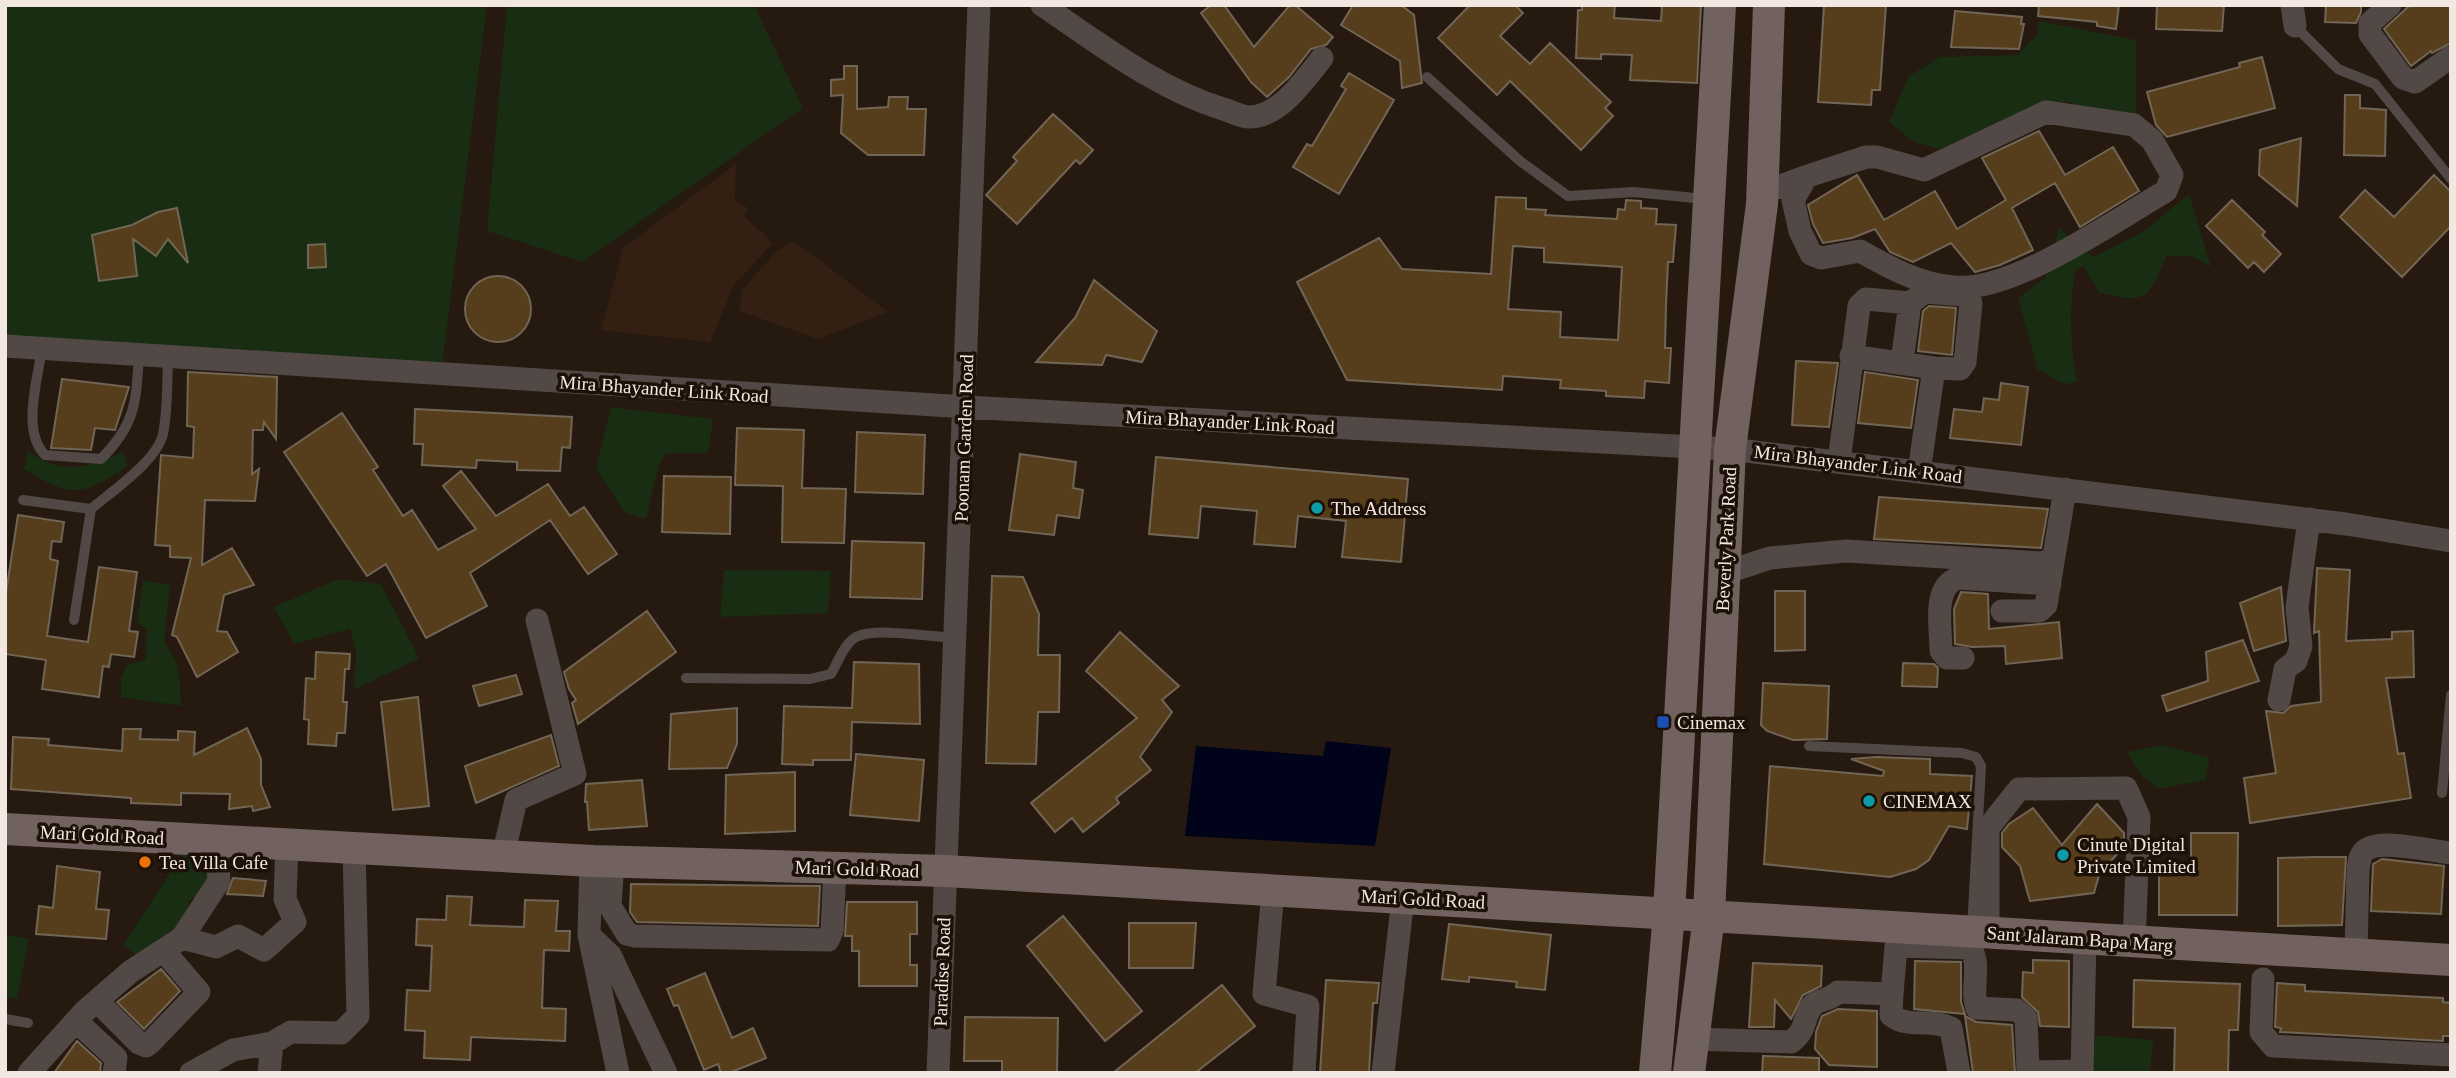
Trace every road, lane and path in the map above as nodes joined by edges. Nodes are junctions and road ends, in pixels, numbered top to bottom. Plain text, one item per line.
1 (979, 5) edge
2 (1042, 5) edge
3 (1720, 5) edge
4 (1769, 5) edge
5 (2390, 5) edge
6 (2294, 15) edge
7 (2451, 57) edge
8 (1322, 58) dead end
9 (1427, 76) dead end
10 (1807, 178) junction
11 (2451, 179) edge
12 (1762, 194) junction
13 (1709, 199) junction
14 (1910, 303) junction
15 (5, 346) edge
16 (42, 348) junction
17 (139, 355) junction
18 (1851, 356) junction
19 (168, 357) junction
20 (1902, 362) junction
21 (1934, 368) junction
22 (966, 407) junction
23 (1693, 447) junction
24 (1730, 449) junction
25 (1839, 462) junction
26 (1919, 472) junction
27 (2065, 489) junction
28 (23, 500) dead end
29 (91, 509) junction
30 (2309, 519) junction
31 (2451, 541) edge
32 (1724, 573) junction
33 (2049, 573) junction
34 (2002, 611) dead end
35 (74, 620) dead end
36 (537, 620) dead end
37 (956, 638) junction
38 (1963, 658) dead end
39 (686, 678) dead end
40 (2451, 695) edge
41 (2279, 700) dead end
42 (1809, 746) dead end
43 (2442, 793) dead end
44 (5, 829) edge
45 (216, 841) junction
46 (287, 844) junction
47 (354, 848) junction
48 (2451, 853) edge
49 (503, 856) junction
50 (602, 861) junction
51 (835, 868) junction
52 (946, 871) junction
53 (1273, 890) junction
54 (1403, 898) junction
55 (1669, 914) junction
56 (1709, 916) junction
57 (1980, 933) junction
58 (590, 935) junction
59 (1897, 937) junction
60 (2085, 939) junction
61 (2134, 942) junction
62 (172, 944) junction
63 (2356, 953) junction
64 (2451, 960) edge
65 (2263, 979) dead end
66 (1892, 994) junction
67 (97, 1001) junction
68 (5, 1019) edge
69 (76, 1021) junction
70 (27, 1023) dead end
71 (1693, 1039) junction
72 (272, 1043) junction
73 (2451, 1055) edge
74 (2078, 1072) edge
75 (29, 1073) edge
76 (114, 1073) edge
77 (191, 1073) edge
78 (269, 1073) edge
79 (618, 1073) edge
80 (666, 1073) edge
81 (938, 1073) edge
82 (1304, 1073) edge
83 (1383, 1073) edge
84 (1656, 1073) edge
85 (1689, 1073) edge
86 (1959, 1073) edge

1 - 22 street, Poonam Garden Road
2 - 8 street
3 - 13 street, Beverly Park Road
4 - 12 street, Beverly Park Road
5 - 7 street
6 - 11 lane
9 - 13 lane
10 - 10 street
10 - 12 street
12 - 24 street, Beverly Park Road
13 - 23 street, Beverly Park Road
14 - 18 street
14 - 20 street
14 - 21 street
15 - 16 street, Mira Bhayander Link Road
16 - 17 street, Mira Bhayander Link Road
16 - 17 lane
17 - 19 street, Mira Bhayander Link Road
18 - 20 street
18 - 25 street
19 - 22 street, Mira Bhayander Link Road
19 - 29 lane
20 - 21 street
21 - 26 street
22 - 23 street, Mira Bhayander Link Road
22 - 37 street, Poonam Garden Road
23 - 24 street, Mira Bhayander Link Road
23 - 55 street, Beverly Park Road
24 - 25 street, Mira Bhayander Link Road
24 - 32 street, Beverly Park Road
25 - 26 street, Mira Bhayander Link Road
26 - 27 street, Mira Bhayander Link Road
27 - 30 street, Mira Bhayander Link Road
27 - 33 street
28 - 29 lane
29 - 35 lane
30 - 31 street, Mira Bhayander Link Road
30 - 41 street
32 - 33 street
32 - 56 street, Beverly Park Road
33 - 34 street
33 - 38 street
36 - 49 street
37 - 39 lane
37 - 52 street, Poonam Garden Road
40 - 43 lane
42 - 57 lane
44 - 45 street, Mari Gold Road
45 - 46 street, Mari Gold Road
45 - 62 street
46 - 47 street, Mari Gold Road
46 - 62 street
47 - 49 street, Mari Gold Road
47 - 72 street
48 - 63 street
49 - 50 street, Mari Gold Road
50 - 51 street, Mari Gold Road
50 - 51 street
50 - 58 street
51 - 52 street, Mari Gold Road
52 - 53 street, Mari Gold Road
52 - 81 street, Paradise Road
53 - 54 street, Mari Gold Road
53 - 82 street
54 - 55 street, Mari Gold Road
54 - 83 street
55 - 56 street, Mari Gold Road
55 - 84 street, Beverly Park Road
56 - 59 street, Sant Jalaram Bapa Marg
56 - 71 street, Beverly Park Road
57 - 59 street, Sant Jalaram Bapa Marg
57 - 60 street, Sant Jalaram Bapa Marg
57 - 61 street
58 - 79 street
58 - 80 street
59 - 66 street
59 - 74 street
60 - 61 street, Sant Jalaram Bapa Marg
60 - 74 street
61 - 63 street, Sant Jalaram Bapa Marg
62 - 67 street
62 - 67 street
63 - 64 street, Sant Jalaram Bapa Marg
65 - 73 street
66 - 71 street
66 - 86 street
67 - 69 street
68 - 70 lane
69 - 75 street
69 - 76 street
71 - 85 street, Beverly Park Road
72 - 77 street
72 - 78 street

